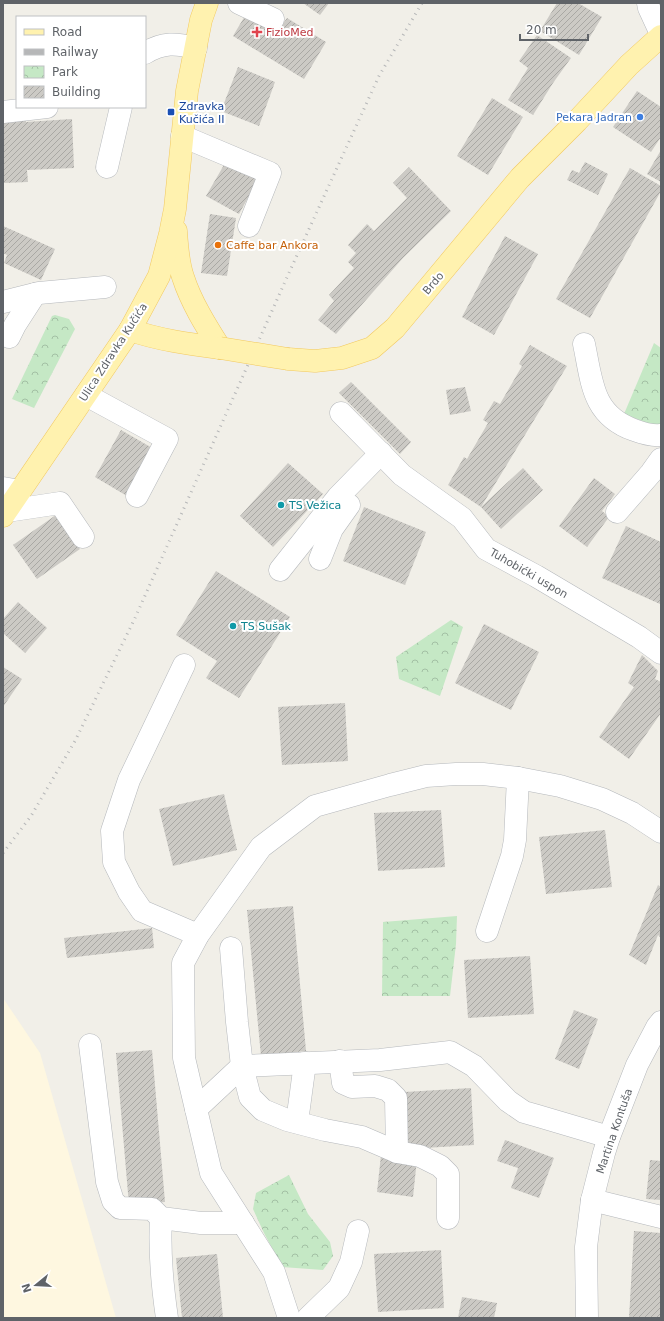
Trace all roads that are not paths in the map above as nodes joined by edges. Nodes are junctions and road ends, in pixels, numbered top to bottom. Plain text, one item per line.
1 (207, 3) edge
2 (239, 3) edge
3 (648, 3) edge
4 (273, 19) dead end
5 (661, 35) edge
6 (196, 48) junction
7 (146, 52) edge
8 (38, 108) edge
9 (121, 108) edge
10 (3, 112) edge
11 (182, 136) junction
12 (107, 167) dead end
13 (175, 210) junction
14 (249, 226) dead end
15 (105, 287) dead end
16 (35, 294) junction
17 (3, 302) edge
18 (130, 330) junction
19 (9, 337) dead end
20 (584, 344) dead end
21 (220, 348) junction
22 (86, 395) junction
23 (341, 413) dead end
24 (661, 436) edge
25 (386, 458) junction
26 (661, 459) edge
27 (12, 489) edge
28 (138, 496) dead end
29 (617, 512) dead end
30 (5, 514) edge
31 (83, 536) dead end
32 (320, 559) dead end
33 (280, 570) dead end
34 (661, 653) edge
35 (184, 665) dead end
36 (518, 778) junction
37 (661, 832) edge
38 (487, 931) dead end
39 (198, 934) junction
40 (231, 948) dead end
41 (661, 1022) edge
42 (90, 1045) dead end
43 (340, 1061) junction
44 (305, 1063) junction
45 (242, 1066) junction
46 (196, 1109) junction
47 (297, 1122) junction
48 (610, 1137) junction
49 (397, 1152) junction
50 (592, 1200) junction
51 (161, 1218) junction
52 (448, 1218) dead end
53 (661, 1218) edge
54 (243, 1223) junction
55 (358, 1231) dead end
56 (167, 1318) edge
57 (289, 1318) edge
58 (308, 1318) edge
59 (587, 1318) edge

1 - 6 main road, Ulica Zdravka Kučića
2 - 4 street
3 - 5 street
5 - 21 main road, Brdo, bridge
6 - 7 street
6 - 11 main road, Ulica Zdravka Kučića
8 - 10 street
9 - 12 street
11 - 13 main road, Ulica Zdravka Kučića
11 - 14 street
13 - 18 main road, Ulica Zdravka Kučića
13 - 21 main road
15 - 16 street
16 - 17 street
16 - 19 street
18 - 21 main road, Brdo
18 - 22 main road, Ulica Zdravka Kučića
20 - 24 street
22 - 27 main road, Ulica Zdravka Kučića
22 - 28 street
23 - 25 street, Tuhobićki uspon
25 - 32 street
25 - 33 street
25 - 34 street, Tuhobićki uspon
26 - 29 street
27 - 30 main road, Ulica Zdravka Kučića
30 - 31 street
35 - 39 street
36 - 37 street
36 - 38 street
36 - 39 street
39 - 46 street
40 - 45 street
41 - 48 street, Martina Kontuša
42 - 51 street
43 - 44 street
43 - 48 street
43 - 49 street
44 - 45 street
44 - 47 street
45 - 46 street
45 - 47 street
46 - 54 street
47 - 49 street
48 - 50 street, Martina Kontuša
49 - 52 street
50 - 53 street
50 - 59 street, Martina Kontuša
51 - 54 street
51 - 56 street
54 - 57 street
55 - 58 street

